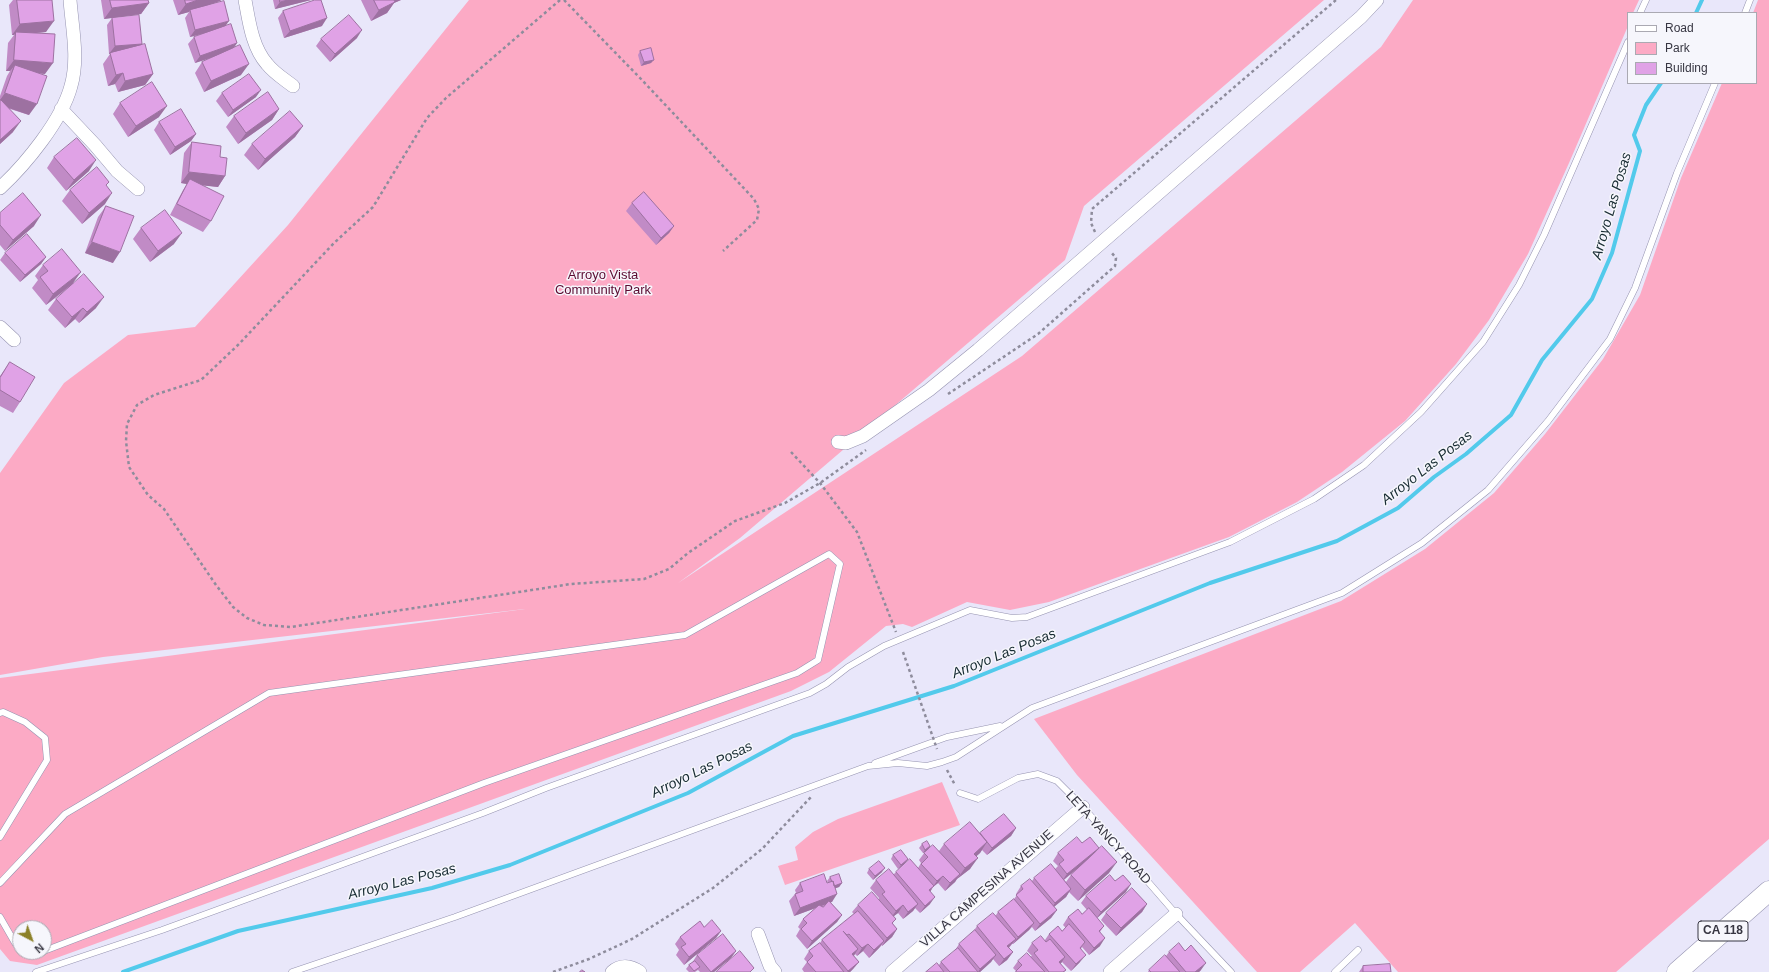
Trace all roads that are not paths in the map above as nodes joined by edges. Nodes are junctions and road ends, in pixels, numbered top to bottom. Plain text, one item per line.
1 (70, 0) edge
2 (245, 0) edge
3 (1377, 0) edge
4 (1646, 0) edge
5 (1750, 0) edge
6 (1640, 12) edge
7 (1745, 12) edge
8 (1627, 44) edge
9 (1715, 84) edge
10 (293, 86) dead end
11 (61, 109) junction
12 (0, 188) edge
13 (138, 189) dead end
14 (0, 327) edge
15 (14, 340) dead end
16 (838, 442) dead end
17 (0, 713) edge
18 (1003, 726) junction
19 (868, 766) junction
20 (960, 793) dead end
21 (1083, 806) junction
22 (0, 838) edge
23 (0, 883) edge
24 (1769, 891) edge
25 (1176, 914) junction
26 (0, 917) edge
27 (758, 934) dead end
28 (12, 939) edge
29 (52, 948) edge
30 (1358, 950) dead end
31 (36, 972) edge
32 (292, 972) edge
33 (612, 972) edge
34 (640, 972) edge
35 (775, 972) edge
36 (892, 972) edge
37 (1110, 972) edge
38 (1231, 972) edge
39 (1335, 972) edge
40 (1677, 972) edge

1 - 11 street
2 - 10 street
3 - 16 street
4 - 6 lane
5 - 7 lane
8 - 31 lane
9 - 18 lane
11 - 12 street
11 - 13 street
14 - 15 street
17 - 22 lane
18 - 19 lane
18 - 19 lane
19 - 32 lane
20 - 21 lane, LETA YANCY ROAD
21 - 25 lane, LETA YANCY ROAD
21 - 36 street, VILLA CAMPESINA AVENUE
23 - 29 lane
24 - 40 main road, CA 118
25 - 37 street
25 - 38 lane, LETA YANCY ROAD
26 - 28 lane
27 - 35 street
30 - 39 lane
33 - 34 street

